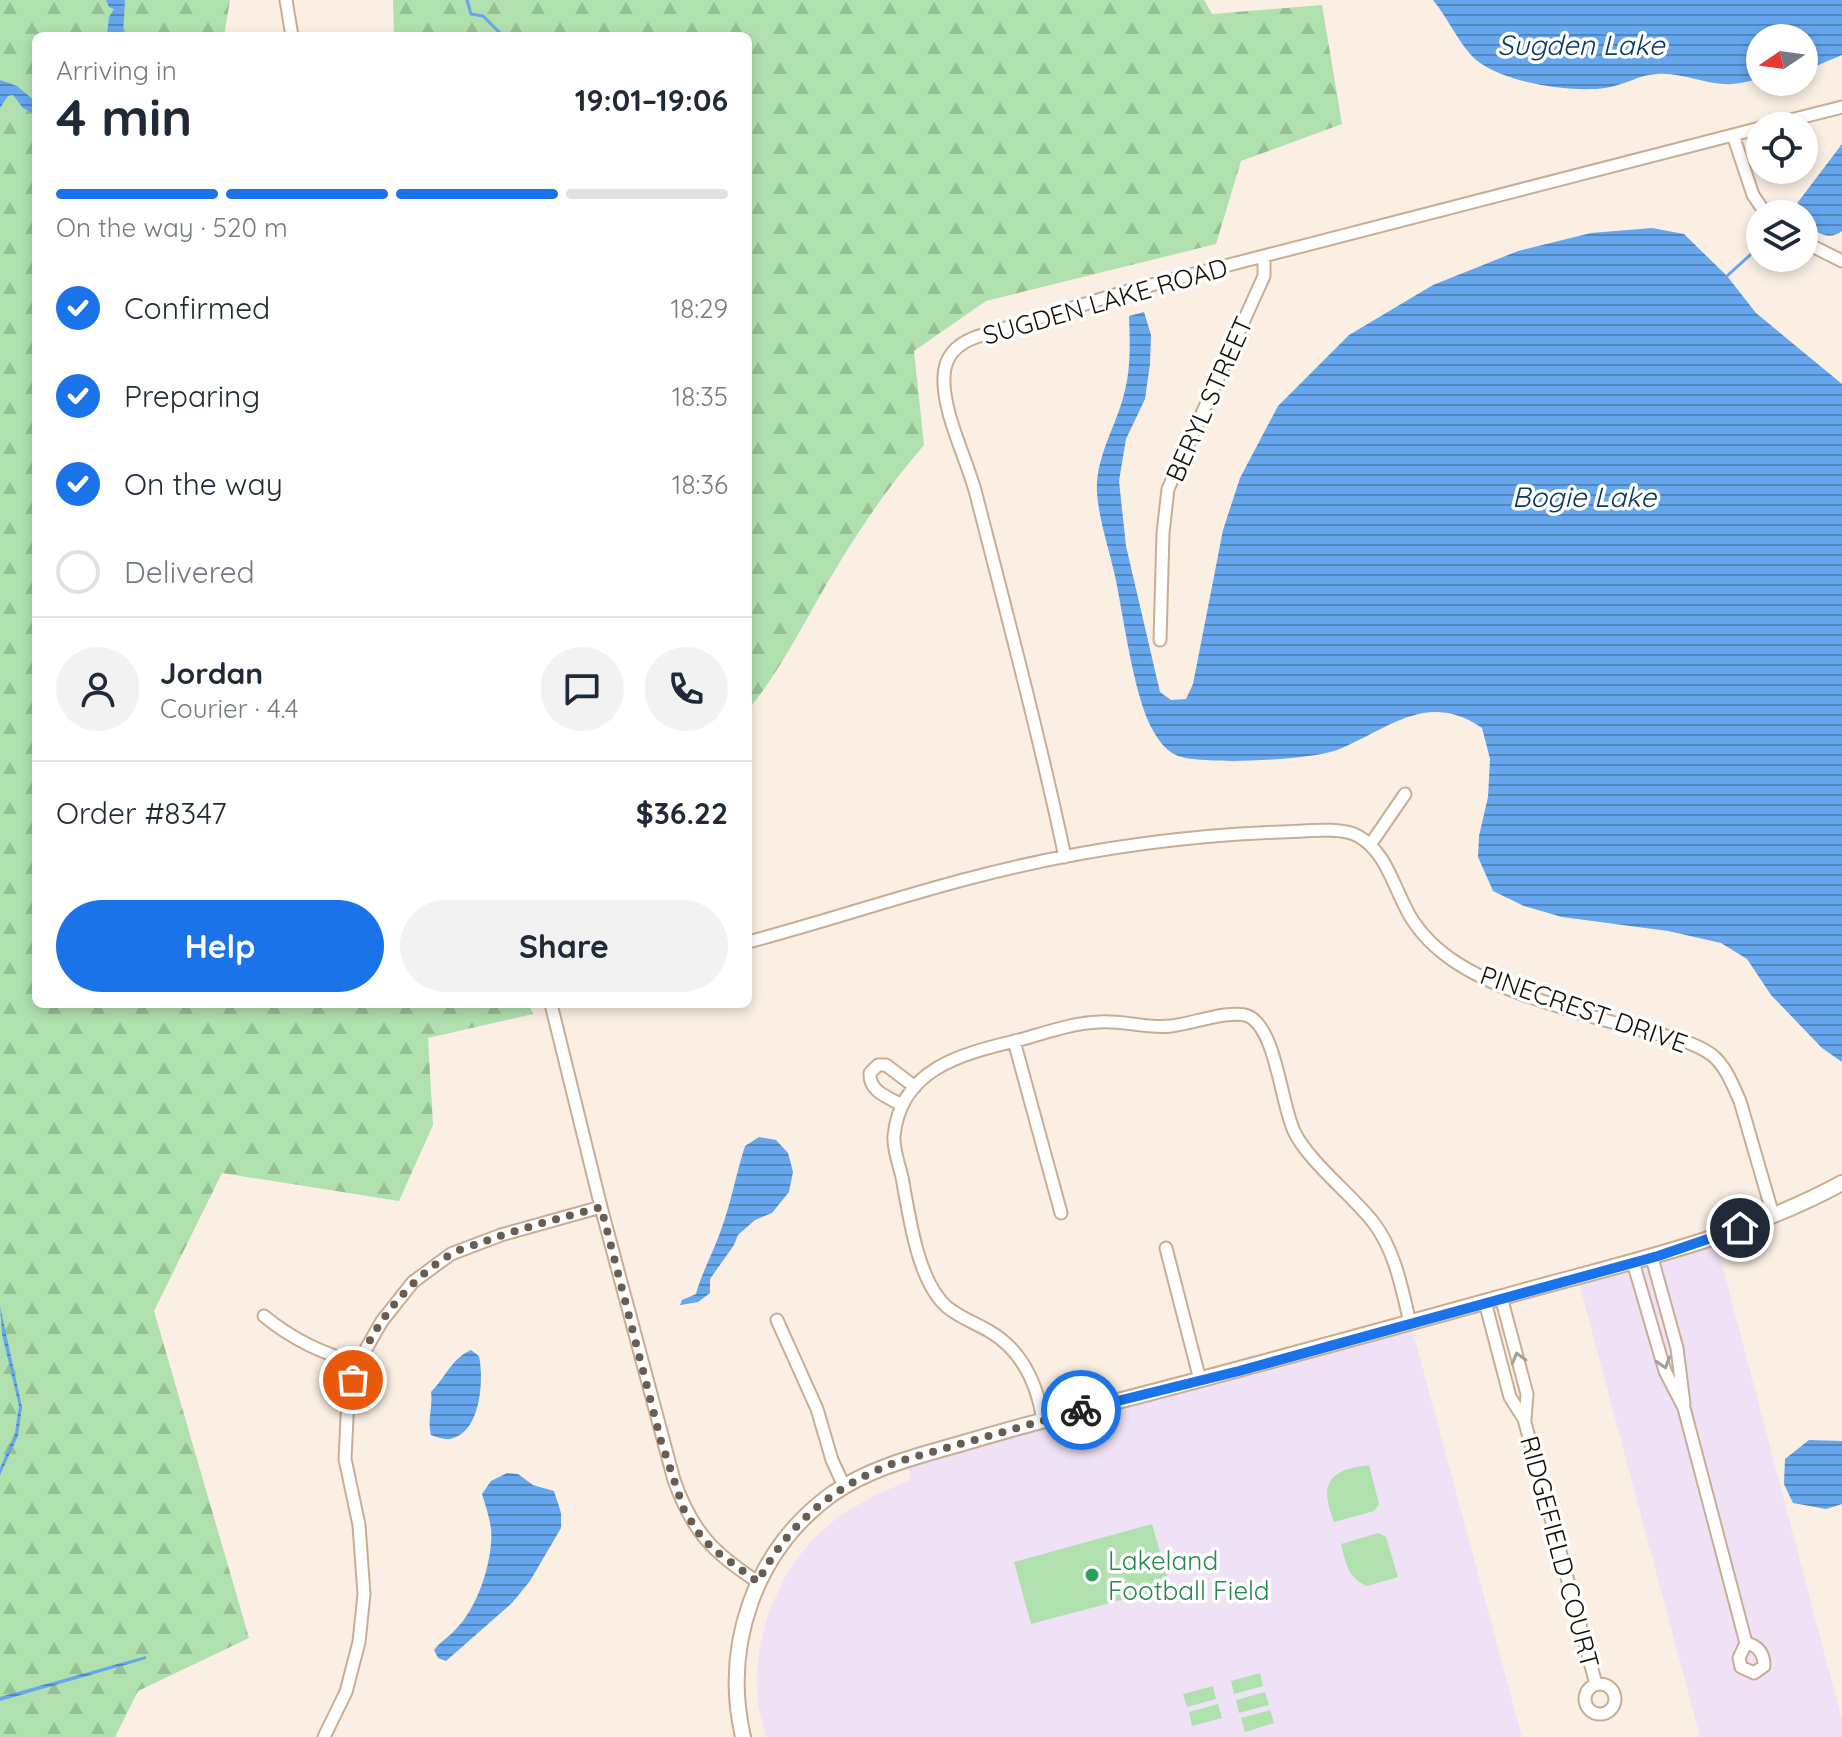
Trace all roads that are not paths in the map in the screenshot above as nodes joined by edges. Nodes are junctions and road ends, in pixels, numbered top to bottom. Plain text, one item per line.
1 (286, 0) edge
2 (291, 32) edge
3 (1842, 107) edge
4 (1818, 113) edge
5 (1746, 132) edge
6 (1733, 135) junction
7 (1756, 200) edge
8 (1818, 249) edge
9 (1264, 257) junction
10 (1842, 261) edge
11 (1160, 640) dead end
12 (1405, 794) dead end
13 (1370, 845) junction
14 (1065, 857) junction
15 (752, 941) edge
16 (552, 1008) edge
17 (1014, 1041) junction
18 (915, 1087) junction
19 (902, 1105) junction
20 (1842, 1183) edge
21 (601, 1207) junction
22 (1061, 1213) dead end
23 (1773, 1215) junction
24 (1166, 1248) dead end
25 (1652, 1258) junction
26 (1633, 1262) junction
27 (1501, 1297) junction
28 (1485, 1302) junction
29 (264, 1316) dead end
30 (777, 1320) dead end
31 (1670, 1322) junction
32 (1410, 1323) junction
33 (1653, 1327) junction
34 (358, 1363) junction
35 (1200, 1380) junction
36 (1684, 1408) junction
37 (1524, 1419) junction
38 (1043, 1420) junction
39 (844, 1486) junction
40 (758, 1582) junction
41 (1746, 1643) dead end
42 (1596, 1684) dead end
43 (324, 1737) edge
44 (743, 1737) edge

1 - 2 street
3 - 4 street
5 - 6 street, SUGDEN LAKE ROAD
6 - 7 street
6 - 9 street, SUGDEN LAKE ROAD
8 - 10 street
9 - 11 street, BERYL STREET
9 - 14 street, SUGDEN LAKE ROAD
12 - 13 street
13 - 14 street
13 - 23 street, PINECREST DRIVE
14 - 15 street
16 - 21 street
17 - 18 street
17 - 22 street
17 - 32 street
18 - 19 street
18 - 19 street
19 - 38 street
20 - 23 main road
21 - 34 street
21 - 40 street
23 - 25 main road
24 - 35 street
25 - 26 main road
25 - 31 street
26 - 27 main road
26 - 33 street
27 - 28 main road
37 -> 27 street, RIDGEFIELD COURT
28 - 32 main road
28 - 37 street, RIDGEFIELD COURT
29 - 34 street
30 - 39 street
31 - 33 street
31 - 36 street
32 - 35 main road
33 -> 36 street
34 - 43 street
35 - 38 main road
36 - 41 street
37 - 42 street, RIDGEFIELD COURT
38 - 39 main road
39 - 40 main road
40 - 44 main road

